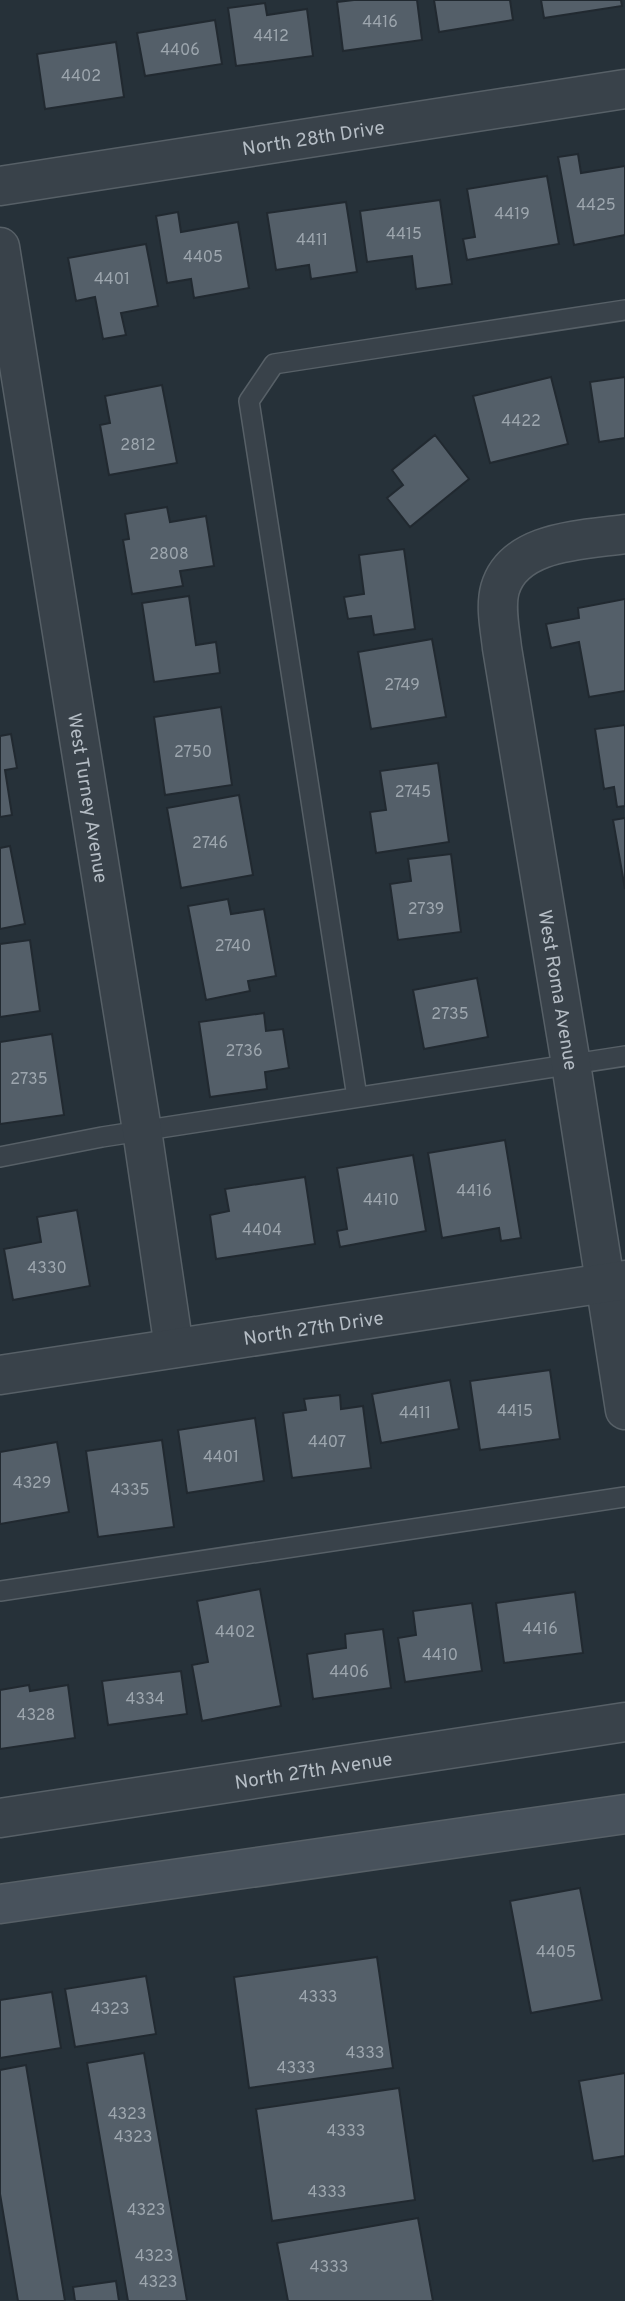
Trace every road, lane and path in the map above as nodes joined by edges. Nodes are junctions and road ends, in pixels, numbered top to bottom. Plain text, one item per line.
1 (625, 89) edge
2 (0, 186) edge
3 (0, 247) edge
4 (625, 310) edge
5 (625, 534) edge
6 (625, 1056) edge
7 (571, 1064) junction
8 (358, 1097) junction
9 (142, 1130) junction
10 (0, 1157) edge
11 (616, 1282) edge
12 (174, 1348) junction
13 (0, 1375) edge
14 (625, 1410) edge
15 (625, 1497) edge
16 (0, 1591) edge
17 (625, 1722) edge
18 (625, 1814) edge
19 (0, 1818) edge
20 (0, 1904) edge

1 - 2 street, North 28th Drive
3 - 9 street, West Turney Avenue
4 - 8 lane
5 - 7 street, West Roma Avenue
6 - 7 lane
7 - 8 lane
7 - 11 street, West Roma Avenue
8 - 9 lane
9 - 10 lane
9 - 12 street, West Turney Avenue
11 - 12 street, North 27th Drive
11 - 14 street, West Roma Avenue
12 - 13 street, North 27th Drive
15 - 16 lane
17 - 19 street, North 27th Avenue
18 - 20 main road

